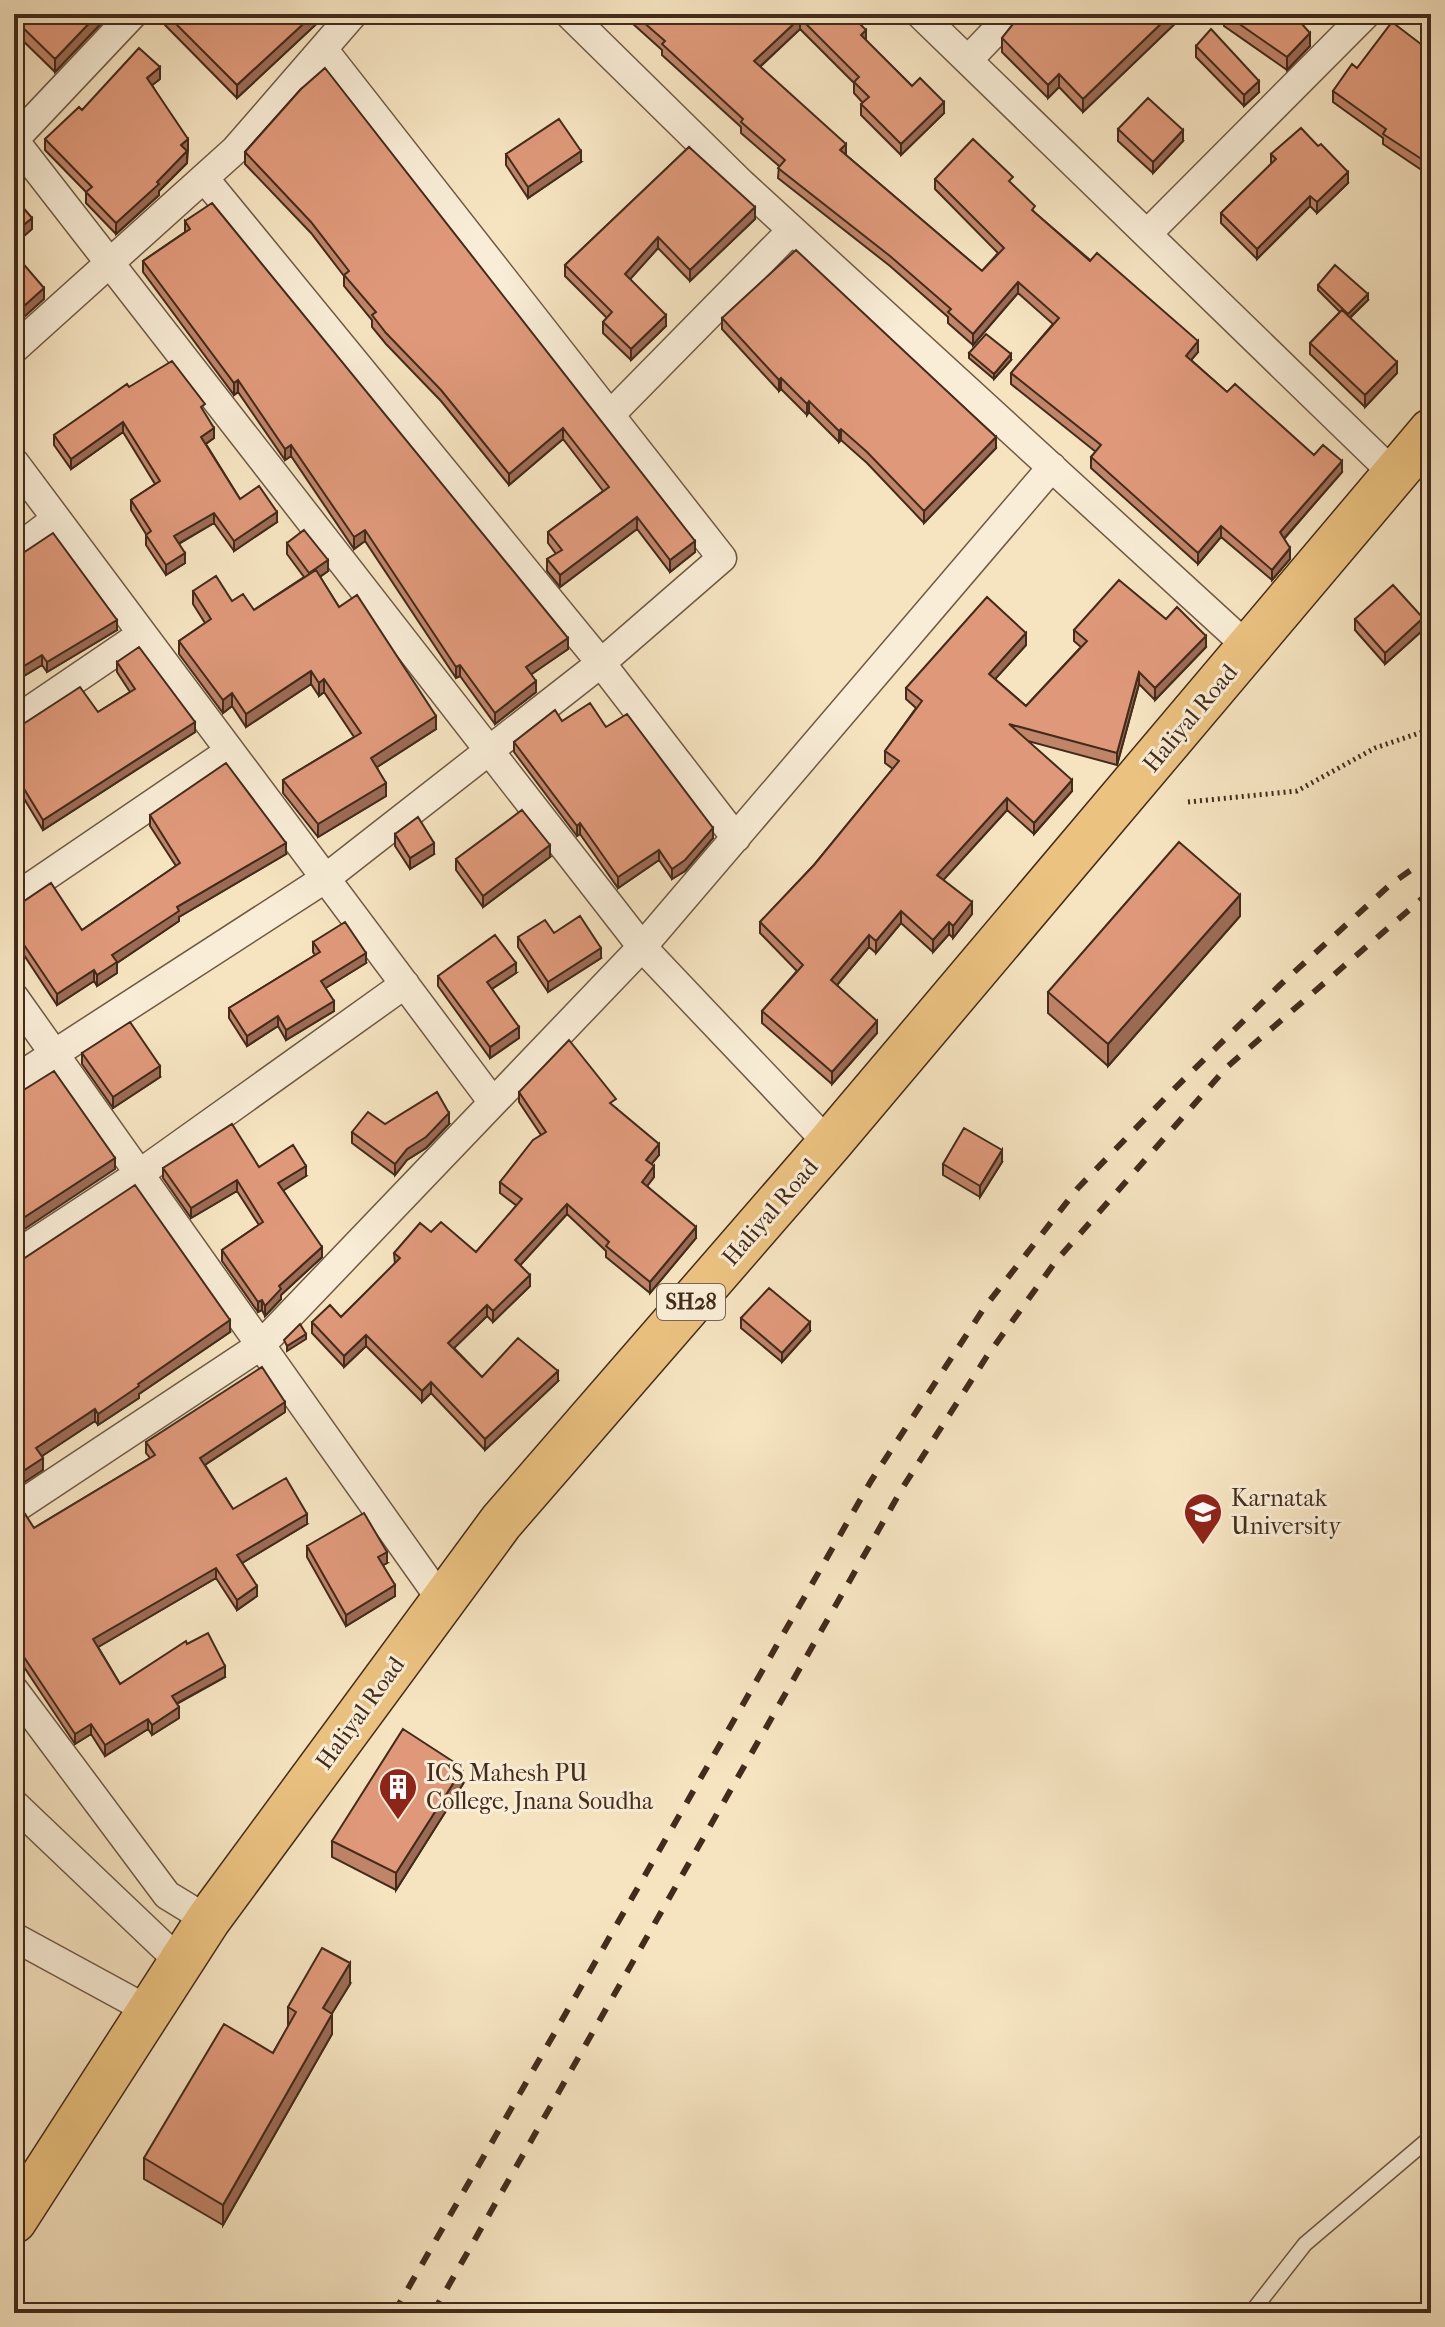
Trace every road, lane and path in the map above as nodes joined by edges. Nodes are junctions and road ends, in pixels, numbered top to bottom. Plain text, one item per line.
1 (133, 14) edge
2 (353, 14) edge
3 (569, 14) edge
4 (920, 14) edge
5 (1012, 14) edge
6 (1366, 14) edge
7 (323, 49) junction
8 (968, 60) junction
9 (204, 178) junction
10 (792, 230) junction
11 (1147, 234) junction
12 (111, 264) junction
13 (14, 349) edge
14 (610, 415) junction
15 (1431, 431) edge
16 (14, 462) edge
17 (1052, 467) junction
18 (1394, 474) junction
19 (56, 519) junction
20 (14, 551) edge
21 (142, 634) junction
22 (1249, 648) junction
23 (601, 663) junction
24 (14, 721) edge
25 (1431, 729) edge
26 (490, 750) junction
27 (230, 751) junction
28 (1188, 802) dead end
29 (736, 838) junction
30 (326, 878) junction
31 (14, 898) edge
32 (642, 947) junction
33 (405, 984) junction
34 (14, 997) edge
35 (54, 1054) junction
36 (14, 1080) edge
37 (492, 1101) junction
38 (829, 1144) junction
39 (139, 1174) junction
40 (14, 1256) edge
41 (260, 1346) junction
42 (14, 1509) edge
43 (442, 1601) junction
44 (14, 1690) edge
45 (14, 1804) edge
46 (208, 1920) junction
47 (14, 1937) edge
48 (180, 1962) junction
49 (150, 2011) junction
50 (1431, 2137) edge
51 (14, 2221) edge
52 (1251, 2313) edge

1 - 12 street
2 - 7 street
3 - 10 street
4 - 8 street
5 - 8 street
6 - 11 street
7 - 9 street
7 - 14 street
8 - 11 street
9 - 12 street
9 - 23 street
10 - 14 street
10 - 17 street
11 - 18 street
12 - 13 street
12 - 26 street
14 - 23 street
15 - 18 main road, Haliyal Road / SH28
16 - 19 street
17 - 22 street
17 - 29 street
18 - 22 main road, Haliyal Road / SH28
19 - 20 street
19 - 21 street
21 - 24 street
21 - 27 street
22 - 38 main road, Haliyal Road / SH28
23 - 26 street
23 - 29 street
25 - 28 path
26 - 30 street
26 - 32 street
27 - 30 street
27 - 31 street
29 - 32 street
30 - 33 street
30 - 35 street
32 - 37 street
32 - 38 street
33 - 37 street
33 - 39 street
34 - 35 street
35 - 36 street
35 - 39 street
37 - 41 street
38 - 43 main road, Haliyal Road / SH28
39 - 40 street
39 - 41 street
41 - 42 street
41 - 43 street
43 - 46 main road, Haliyal Road / SH28
44 - 46 street
45 - 48 street
46 - 48 main road, Haliyal Road / SH28
47 - 49 street
48 - 49 main road, Haliyal Road / SH28
49 - 51 main road, Haliyal Road / SH28
50 - 52 lane

